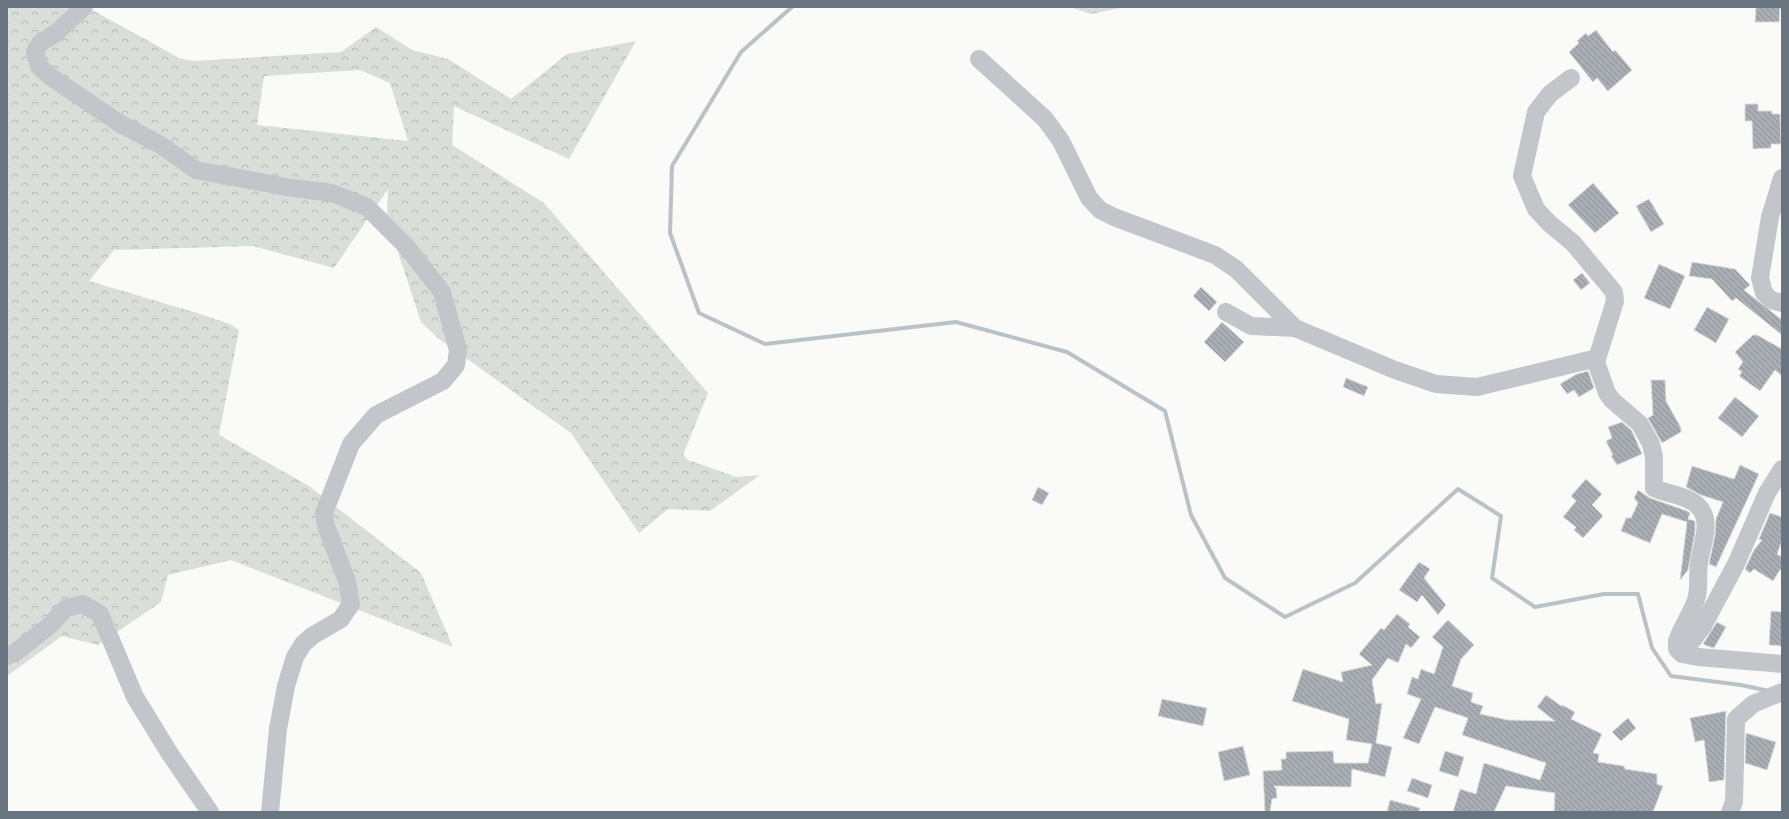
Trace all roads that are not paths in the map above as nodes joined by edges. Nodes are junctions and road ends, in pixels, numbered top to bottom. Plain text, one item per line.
1 (84, 7) edge
2 (979, 59) dead end
3 (1571, 78) dead end
4 (1782, 178) edge
5 (1782, 302) edge
6 (1226, 312) dead end
7 (1295, 328) junction
8 (1596, 362) junction
9 (1782, 469) edge
10 (1682, 654) junction
11 (7, 656) edge
12 (1782, 664) edge
13 (1782, 692) edge
14 (210, 812) edge
15 (270, 812) edge
16 (1730, 812) edge

1 - 15 street
2 - 7 street
3 - 8 street
4 - 5 street
6 - 7 street
7 - 8 street
8 - 10 street
9 - 10 street
10 - 12 street
11 - 14 street
13 - 16 street

